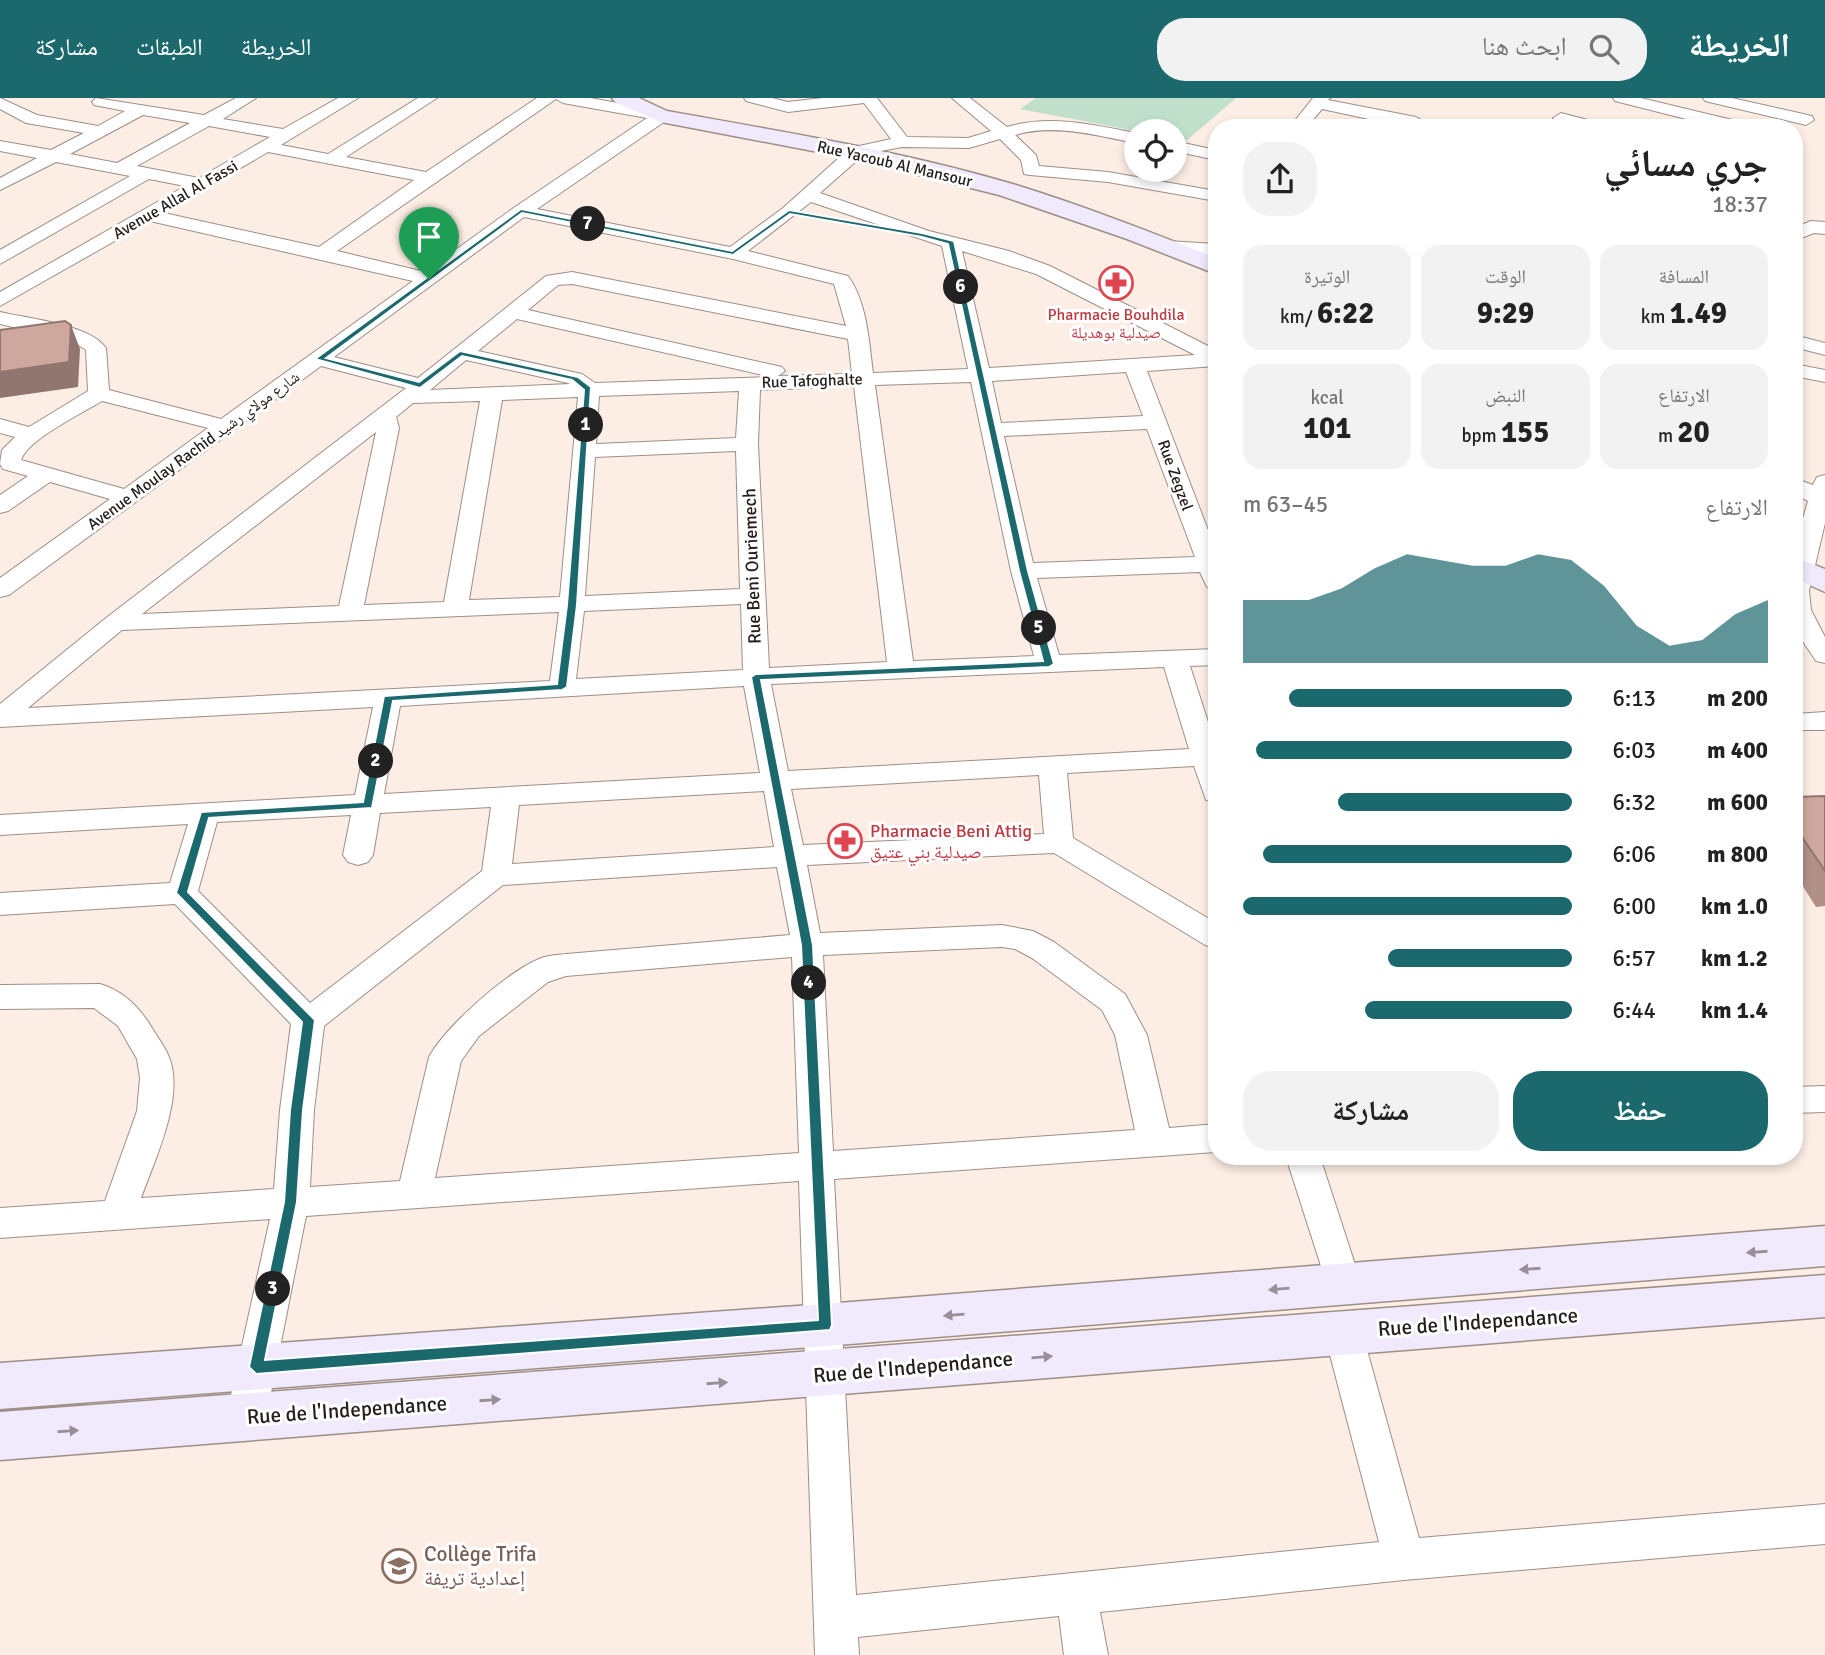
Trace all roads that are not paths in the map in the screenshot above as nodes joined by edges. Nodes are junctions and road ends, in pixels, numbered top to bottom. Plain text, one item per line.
1 (16, 98) edge
2 (248, 98) edge
3 (350, 98) edge
4 (429, 98) edge
5 (548, 98) edge
6 (563, 98) edge
7 (622, 98) edge
8 (752, 98) edge
9 (867, 98) edge
10 (1568, 98) edge
11 (1711, 98) edge
12 (963, 99) edge
13 (1627, 99) edge
14 (1319, 101) edge
15 (0, 102) edge
16 (1752, 103) edge
17 (94, 104) edge
18 (141, 109) junction
19 (1373, 114) junction
20 (661, 116) junction
21 (1304, 119) edge
22 (1369, 119) edge
23 (1416, 119) edge
24 (1560, 119) edge
25 (1707, 119) edge
26 (1802, 119) edge
27 (38, 121) junction
28 (206, 121) junction
29 (100, 131) junction
30 (1003, 132) junction
31 (286, 135) junction
32 (1124, 136) edge
33 (902, 142) junction
34 (0, 146) edge
35 (266, 146) junction
36 (1187, 149) edge
37 (856, 152) junction
38 (1208, 153) edge
39 (55, 155) junction
40 (331, 159) junction
41 (121, 168) junction
42 (1030, 170) junction
43 (146, 174) junction
44 (429, 178) junction
45 (202, 184) junction
46 (0, 185) edge
47 (1007, 190) junction
48 (808, 195) junction
49 (1208, 195) edge
50 (521, 211) junction
51 (789, 212) junction
52 (147, 215) junction
53 (1825, 228) edge
54 (1803, 231) edge
55 (922, 235) junction
56 (951, 243) junction
57 (9, 246) edge
58 (1168, 247) junction
59 (1208, 250) edge
60 (322, 253) junction
61 (733, 253) junction
62 (0, 258) edge
63 (1208, 264) edge
64 (429, 279) junction
65 (0, 300) edge
66 (512, 312) junction
67 (0, 318) edge
68 (858, 335) junction
69 (1803, 343) edge
70 (1825, 349) edge
71 (460, 353) junction
72 (1208, 355) edge
73 (319, 359) junction
74 (1208, 360) edge
75 (1135, 367) junction
76 (1803, 372) edge
77 (981, 375) junction
78 (1825, 376) edge
79 (863, 379) junction
80 (814, 380) junction
81 (750, 382) junction
82 (589, 389) junction
83 (414, 391) junction
84 (99, 394) junction
85 (492, 394) junction
86 (384, 415) junction
87 (1156, 422) junction
88 (0, 426) edge
89 (224, 426) junction
90 (993, 430) junction
91 (32, 435) junction
92 (747, 443) junction
93 (585, 451) junction
94 (46, 474) junction
95 (1803, 487) edge
96 (1823, 490) edge
97 (128, 497) junction
98 (0, 506) edge
99 (1208, 560) edge
100 (1023, 571) junction
101 (1208, 573) edge
102 (1807, 573) edge
103 (0, 590) edge
104 (752, 596) junction
105 (572, 605) junction
106 (455, 609) junction
107 (350, 613) junction
108 (1807, 622) edge
109 (115, 623) junction
110 (1825, 655) edge
111 (1208, 658) edge
112 (1175, 660) junction
113 (1049, 664) junction
114 (901, 669) junction
115 (756, 677) junction
116 (562, 687) junction
117 (388, 698) junction
118 (0, 718) edge
119 (1825, 720) edge
120 (1803, 721) edge
121 (1208, 751) edge
122 (1208, 756) edge
123 (1052, 766) junction
124 (775, 781) junction
125 (506, 797) junction
126 (368, 805) junction
127 (205, 815) junction
128 (0, 825) edge
129 (1059, 842) junction
130 (358, 855) dead end
131 (790, 856) junction
132 (496, 875) junction
133 (182, 893) junction
134 (0, 904) edge
135 (1208, 932) edge
136 (807, 945) junction
137 (0, 997) edge
138 (309, 1020) junction
139 (1825, 1099) edge
140 (1803, 1100) edge
141 (1208, 1139) edge
142 (1155, 1142) junction
143 (1306, 1165) edge
144 (818, 1166) junction
145 (414, 1195) junction
146 (290, 1202) junction
147 (118, 1215) junction
148 (0, 1223) edge
149 (1825, 1246) edge
150 (1343, 1283) junction
151 (1825, 1296) edge
152 (825, 1325) junction
153 (1342, 1332) junction
154 (256, 1367) junction
155 (827, 1374) junction
156 (0, 1386) edge
157 (246, 1418) junction
158 (0, 1436) edge
159 (1825, 1524) edge
160 (1404, 1560) junction
161 (1076, 1592) junction
162 (837, 1636) edge
163 (1086, 1655) edge

1 - 15 street
2 - 28 street
3 - 31 street, Avenue Allal Al Fassi
4 - 40 street
5 - 44 street
6 - 20 street, Rue Yacoub Al Mansour
7 - 20 main road
8 - 9 street
9 - 33 street
10 - 24 street
11 - 16 street
12 - 30 street
13 - 25 street
14 - 19 street
14 - 21 street
15 - 27 street
16 - 26 street
17 - 18 street
17 - 27 street
18 - 28 street
18 - 29 street
19 - 22 street
19 - 23 street
20 - 37 main road, Rue Yacoub Al Mansour
20 - 50 street, Avenue Moulay Rachid شارع مولاي رشيد
27 - 29 street
28 - 31 street
28 - 41 street
29 - 39 street
30 - 32 street
30 - 33 street
30 - 42 street
31 - 35 street, Avenue Allal Al Fassi
33 - 37 street
34 - 39 street
35 - 40 street
35 - 45 street, Avenue Allal Al Fassi
36 - 38 street
37 - 47 main road, Rue Yacoub Al Mansour
37 - 48 street
39 - 41 street
39 - 46 street
40 - 44 street
41 - 43 street
42 - 47 street
42 - 49 street
43 - 45 street
43 - 57 street
44 - 60 street
45 - 52 street, Avenue Allal Al Fassi
47 - 58 main road, Rue Yacoub Al Mansour
48 - 51 street
48 - 55 street
50 - 61 street
50 - 64 street, Avenue Moulay Rachid شارع مولاي رشيد
51 - 55 street
51 - 61 street
52 - 60 street
52 - 65 street, Avenue Allal Al Fassi
53 - 54 street
55 - 56 street
56 - 72 street
56 - 77 street
57 - 62 street
58 - 59 street
58 - 63 main road, Rue Yacoub Al Mansour
60 - 64 street
61 - 68 street
64 - 73 street, Avenue Moulay Rachid شارع مولاي رشيد
66 - 68 street
66 - 71 street
66 - 80 street
67 - 84 street
68 - 79 street
69 - 70 street
71 - 82 street
71 - 83 street
73 - 83 street, Rue Tafoghalte
73 - 89 street, Avenue Moulay Rachid شارع مولاي رشيد
74 - 75 street, Rue Tafoghalte
75 - 77 street, Rue Tafoghalte
75 - 87 street, Rue Zegzel
76 - 78 street
77 - 79 street, Rue Tafoghalte
77 - 90 street
79 - 80 street, Rue Tafoghalte
79 - 114 street
80 - 81 street, Rue Tafoghalte
81 - 82 street, Rue Tafoghalte
81 - 92 street, Rue Beni Ouriemech
82 - 85 street, Rue Tafoghalte
82 - 93 street
83 - 85 street, Rue Tafoghalte
83 - 86 street
84 - 89 street
84 - 91 street
85 - 106 street
86 - 107 street
86 - 109 street
87 - 90 street
87 - 99 street, Rue Zegzel
88 - 91 street
89 - 97 street, Avenue Moulay Rachid شارع مولاي رشيد
90 - 100 street
91 - 94 street
92 - 93 street
92 - 104 street, Rue Beni Ouriemech
93 - 105 street
94 - 97 street
94 - 98 street
95 - 96 street
96 - 102 street
97 - 103 street, Avenue Moulay Rachid شارع مولاي رشيد
100 - 101 street
100 - 113 street
104 - 105 street
104 - 115 street, Rue Beni Ouriemech
105 - 106 street
105 - 116 street
106 - 107 street
107 - 109 street
108 - 110 street
109 - 118 street
111 - 112 street
112 - 113 street
112 - 121 street
113 - 114 street
114 - 115 street
115 - 116 street
115 - 124 street, Rue Beni Ouriemech
116 - 117 street
117 - 118 street
117 - 126 street
119 - 120 street
122 - 123 street
123 - 124 street
123 - 129 street
124 - 125 street
124 - 131 street, Rue Beni Ouriemech
125 - 126 street
125 - 132 street
126 - 127 street
126 - 130 street
127 - 128 street
127 - 133 street
129 - 131 street
129 - 135 street
131 - 132 street
131 - 136 street, Rue Beni Ouriemech
132 - 138 street
133 - 134 street
133 - 138 street
136 - 142 street
136 - 144 street, Rue Beni Ouriemech
136 - 145 street
137 - 147 street
138 - 146 street
139 - 140 street
141 - 142 street
142 - 144 street
143 - 150 street
144 - 145 street
144 - 152 street, Rue Beni Ouriemech
145 - 146 street
146 - 147 street
146 - 154 street
147 - 148 street
149 -> 150 main road
150 -> 152 main road
151 - 153 main road, Rue de l'Independance
152 - 154 main road
152 - 155 street, Rue Beni Ouriemech
155 -> 153 main road, Rue de l'Independance
153 - 160 street
154 - 156 main road
154 - 157 street
157 -> 155 main road, Rue de l'Independance
155 - 162 street, Rue Beni Ouriemech
158 -> 157 main road, Rue de l'Independance
159 - 160 street
160 - 161 street
161 - 162 street
161 - 163 street

